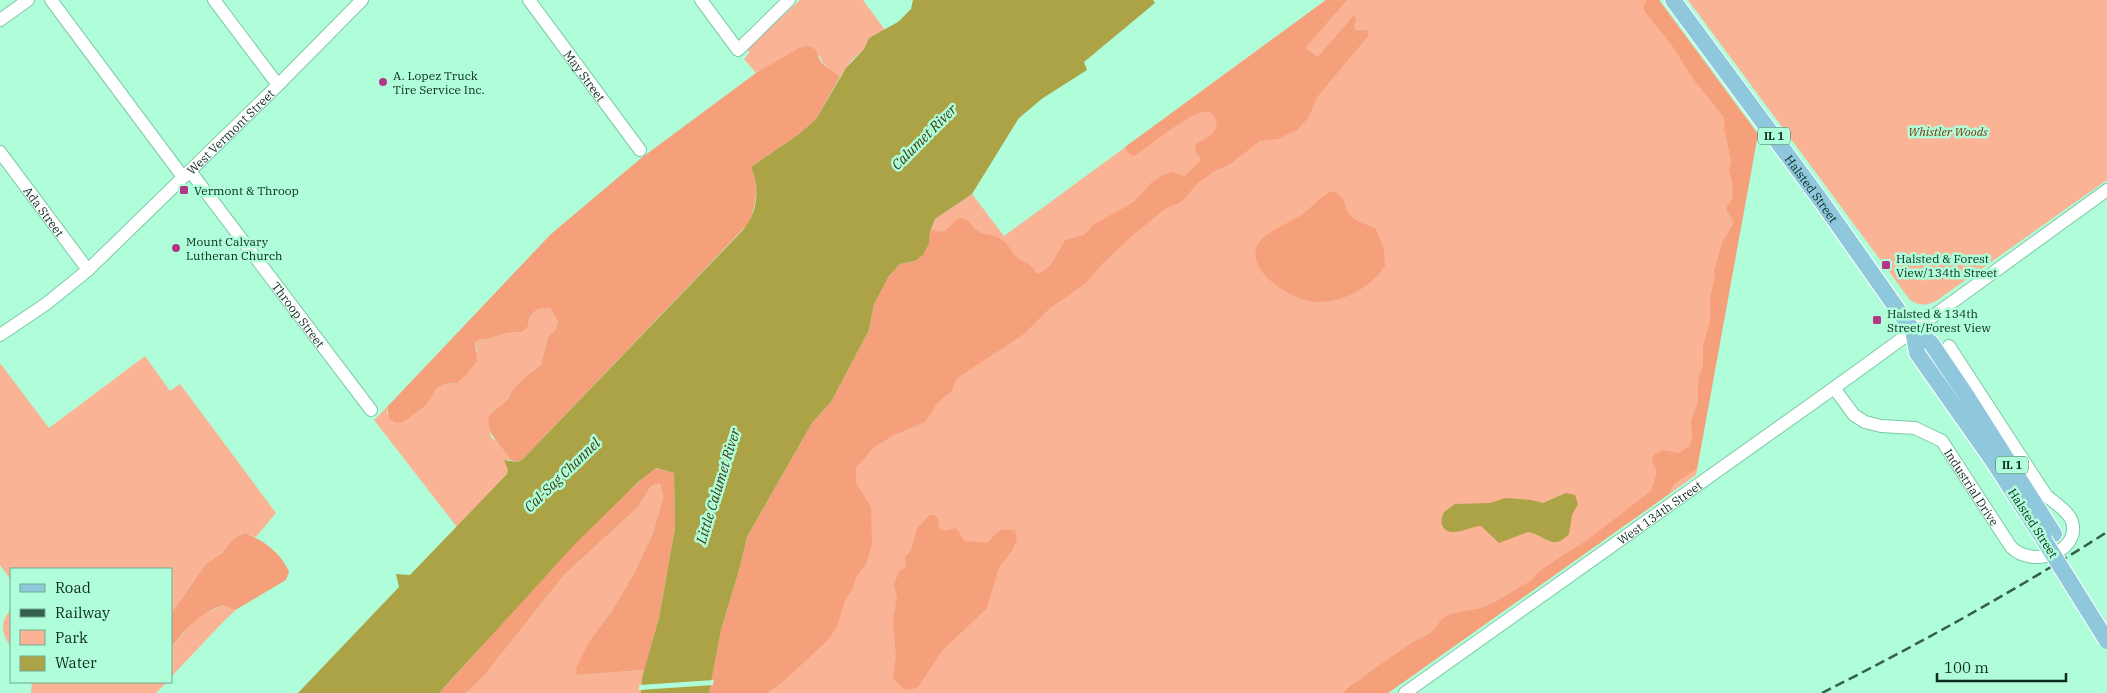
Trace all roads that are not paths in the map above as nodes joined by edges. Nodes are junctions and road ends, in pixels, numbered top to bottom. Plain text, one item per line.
1 (28, 0) edge
2 (50, 0) edge
3 (214, 0) edge
4 (529, 0) edge
5 (701, 0) edge
6 (789, 0) edge
7 (1673, 0) edge
8 (358, 2) edge
9 (0, 20) edge
10 (278, 85) junction
11 (640, 150) dead end
12 (0, 152) edge
13 (187, 174) junction
14 (2107, 190) edge
15 (88, 270) junction
16 (1913, 330) junction
17 (0, 335) edge
18 (1949, 346) dead end
19 (1834, 388) junction
20 (371, 410) dead end
21 (2049, 537) junction
22 (2107, 619) edge
23 (2107, 641) edge
24 (1404, 693) edge

1 - 9 street
2 - 13 street, Throop Street
3 - 10 street
4 - 11 street, May Street
5 - 6 street
7 - 16 main road, Halsted Street / IL 1
8 - 10 street, West Vermont Street
10 - 13 street, West Vermont Street
12 - 15 street, Ada Street
13 - 15 street, West Vermont Street
13 - 20 street, Throop Street
14 - 16 street, West 134th Street
15 - 17 street, West Vermont Street
16 - 19 street, West 134th Street
16 - 21 main road, Halsted Street / IL 1
18 - 19 street, Industrial Drive
19 - 24 street, West 134th Street
21 - 22 main road, Halsted Street / IL 1
21 - 23 main road, Halsted Street / IL 1, bridge

